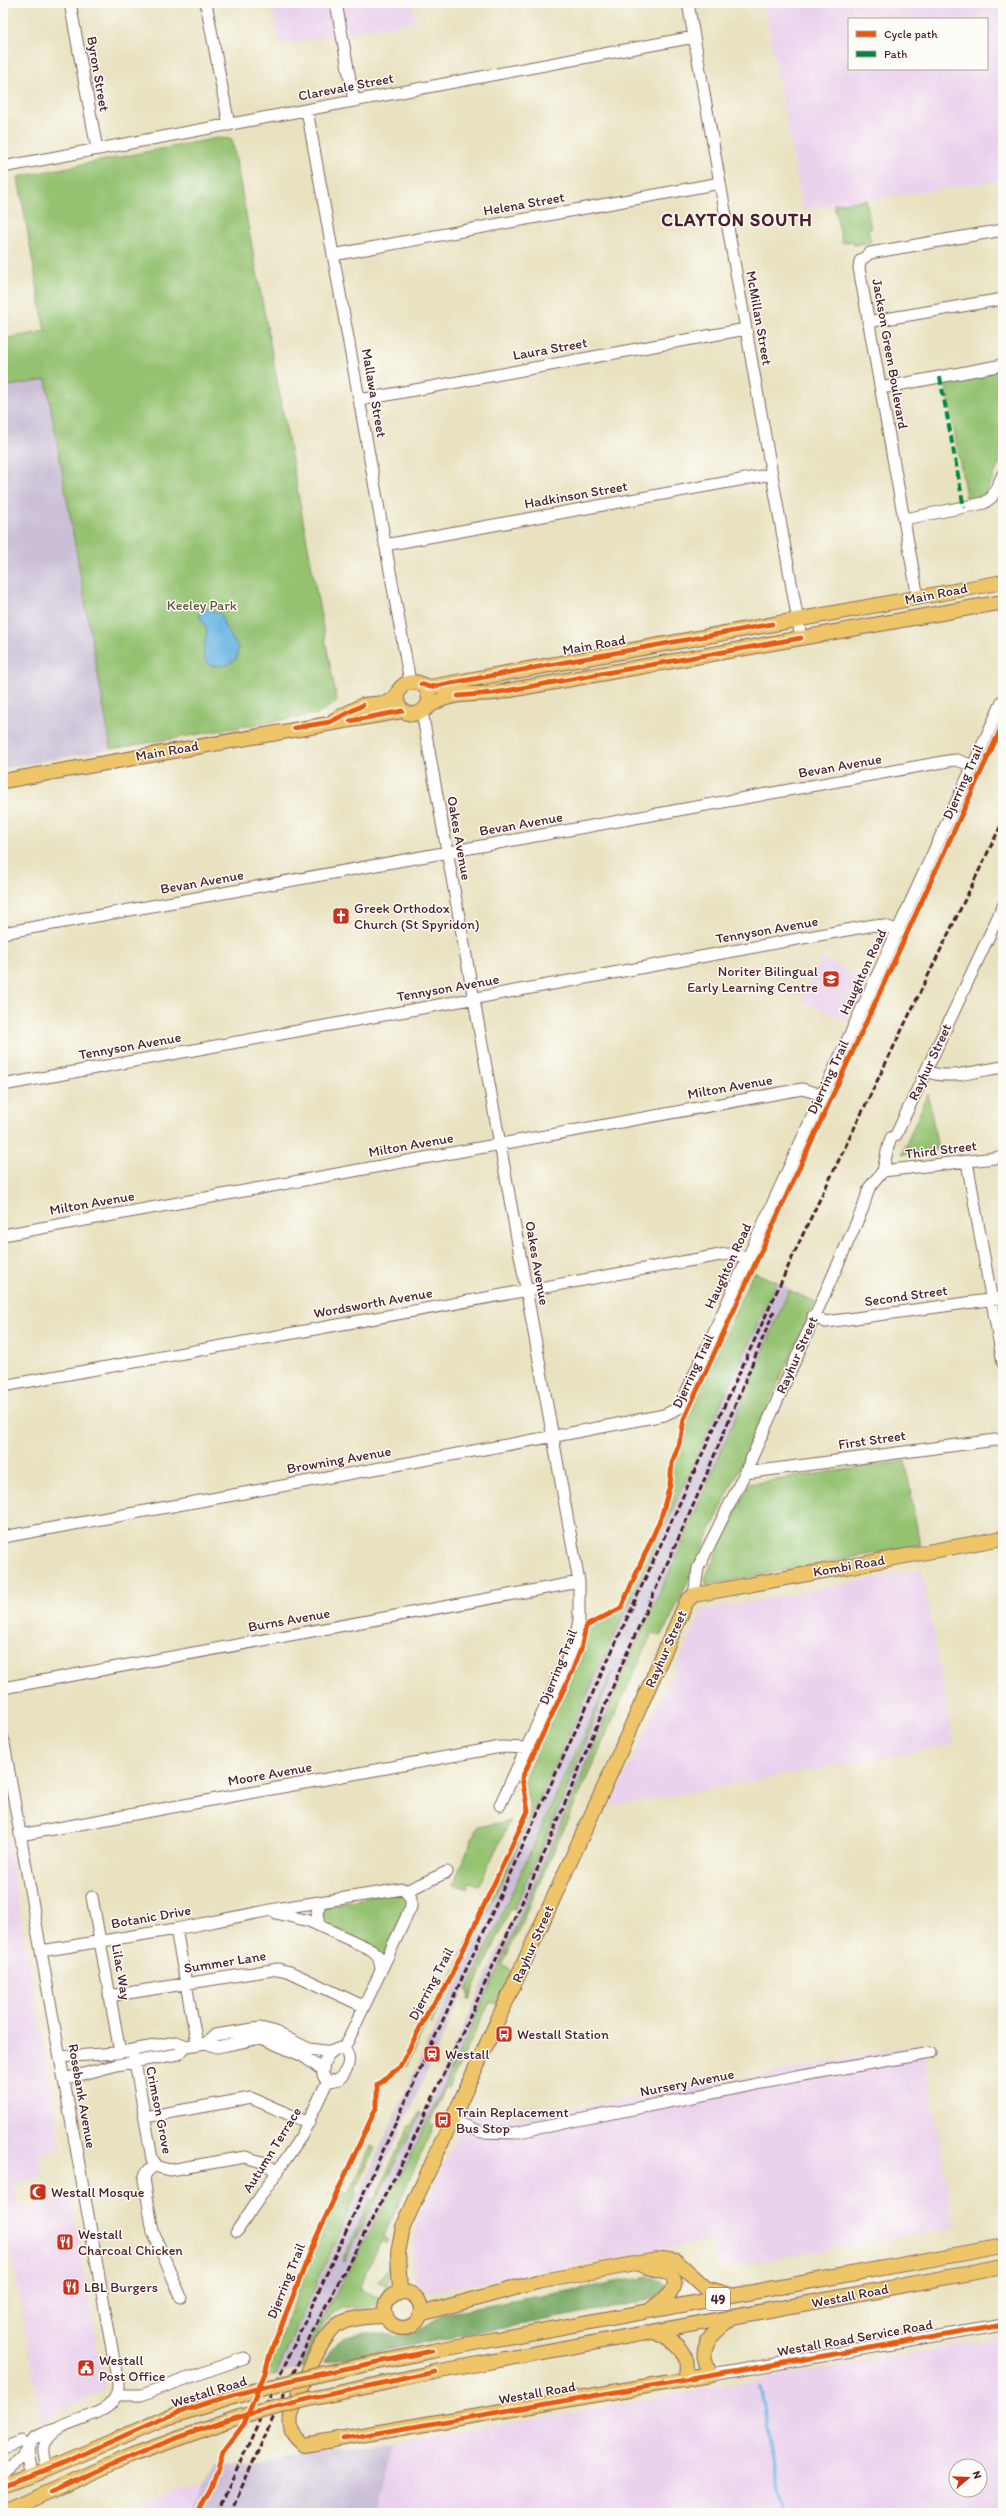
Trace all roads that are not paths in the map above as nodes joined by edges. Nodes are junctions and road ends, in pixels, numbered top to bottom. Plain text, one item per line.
1 (70, 3) edge
2 (206, 3) edge
3 (336, 3) edge
4 (688, 3) edge
5 (694, 37) junction
6 (354, 101) junction
7 (307, 110) junction
8 (229, 124) junction
9 (97, 149) junction
10 (3, 167) edge
11 (720, 183) junction
12 (1003, 230) edge
13 (334, 255) junction
14 (1003, 299) edge
15 (868, 322) junction
16 (746, 329) junction
17 (1003, 366) edge
18 (881, 388) junction
19 (360, 400) junction
20 (772, 474) junction
21 (1003, 474) edge
22 (905, 519) junction
23 (385, 545) junction
24 (1003, 582) edge
25 (918, 598) junction
26 (1003, 602) edge
27 (869, 607) junction
28 (798, 620) junction
29 (873, 625) junction
30 (801, 638) junction
31 (621, 652) junction
32 (624, 670) junction
33 (416, 683) junction
34 (1003, 700) edge
35 (399, 704) junction
36 (424, 711) junction
37 (973, 766) junction
38 (3, 781) edge
39 (447, 853) junction
40 (1003, 906) edge
41 (899, 931) junction
42 (3, 934) edge
43 (474, 998) junction
44 (1003, 1067) edge
45 (926, 1071) junction
46 (3, 1085) edge
47 (823, 1095) junction
48 (500, 1144) junction
49 (1003, 1157) edge
50 (967, 1162) junction
51 (884, 1171) junction
52 (3, 1235) edge
53 (748, 1260) junction
54 (527, 1290) junction
55 (1003, 1298) edge
56 (992, 1300) junction
57 (813, 1316) junction
58 (1003, 1363) edge
59 (3, 1386) edge
60 (679, 1408) joint
61 (554, 1436) junction
62 (1003, 1439) edge
63 (745, 1473) junction
64 (3, 1537) edge
65 (1003, 1538) edge
66 (579, 1582) junction
67 (694, 1595) junction
68 (3, 1688) edge
69 (3, 1738) edge
70 (526, 1748) junction
71 (500, 1805) dead end
72 (20, 1835) junction
73 (447, 1872) dead end
74 (406, 1891) junction
75 (92, 1897) dead end
76 (321, 1902) junction
77 (265, 1912) junction
78 (319, 1925) junction
79 (176, 1929) junction
80 (100, 1941) junction
81 (41, 1951) junction
82 (381, 1968) junction
83 (186, 1984) junction
84 (109, 1996) junction
85 (363, 2006) junction
86 (197, 2044) junction
87 (344, 2049) junction
88 (120, 2052) junction
89 (332, 2052) junction
90 (930, 2053) dead end
91 (134, 2056) junction
92 (60, 2057) junction
93 (322, 2070) junction
94 (64, 2079) junction
95 (327, 2082) junction
96 (144, 2117) junction
97 (452, 2121) junction
98 (309, 2123) junction
99 (155, 2164) junction
100 (278, 2172) junction
101 (237, 2232) dead end
102 (1003, 2246) edge
103 (627, 2267) junction
104 (1003, 2267) edge
105 (400, 2292) junction
106 (736, 2296) junction
107 (180, 2297) dead end
108 (645, 2312) junction
109 (420, 2314) junction
110 (386, 2316) junction
111 (732, 2318) junction
112 (1003, 2325) edge
113 (656, 2333) junction
114 (244, 2358) dead end
115 (711, 2375) junction
116 (685, 2380) junction
117 (117, 2395) junction
118 (63, 2427) junction
119 (25, 2443) junction
120 (3, 2448) edge
121 (48, 2470) junction
122 (3, 2474) edge
123 (34, 2475) junction
124 (3, 2485) edge
125 (51, 2492) junction
126 (3, 2512) edge

1 - 9 street, Byron Street
2 - 8 street
3 - 6 street
4 - 5 street, McMillan Street
5 - 6 street, Clarevale Street
5 - 11 street, McMillan Street
6 - 7 street, Clarevale Street
7 - 8 street, Clarevale Street
7 - 13 street, Mallawa Street
8 - 9 street, Clarevale Street
9 - 10 street, Clarevale Street
11 - 13 street, Helena Street
11 - 16 street, McMillan Street
12 - 15 street, Jackson Green Boulevard
13 - 19 street, Mallawa Street
14 - 15 street
15 - 18 street, Jackson Green Boulevard
16 - 19 street, Laura Street
16 - 20 street, McMillan Street
17 - 18 street
18 - 22 street, Jackson Green Boulevard
19 - 23 street, Mallawa Street
20 - 23 street, Hadkinson Street
20 - 28 street, McMillan Street
21 - 22 street
22 - 25 street, Jackson Green Boulevard
23 - 33 street, Mallawa Street
24 - 25 main road, Main Road
25 - 27 main road, Main Road
26 - 29 main road, Main Road
27 - 28 main road, Main Road
27 - 29 main road
28 - 30 street, McMillan Street
28 - 31 main road, Main Road
29 - 30 main road, Main Road
30 - 32 main road, Main Road
31 - 32 main road, Main Road
31 - 33 main road, Main Road
32 - 36 main road, Main Road
33 - 35 main road
33 - 36 main road
34 - 37 street, Haughton Road
35 - 36 main road
35 - 38 main road, Main Road
36 - 39 street, Oakes Avenue
37 - 39 street, Bevan Avenue
37 - 41 street, Haughton Road
39 - 42 street, Bevan Avenue
39 - 43 street, Oakes Avenue
40 - 45 street, Rayhur Street
41 - 43 street, Tennyson Avenue
41 - 47 street, Haughton Road
43 - 46 street, Tennyson Avenue
43 - 48 street, Oakes Avenue
44 - 45 street
45 - 51 street, Rayhur Street
47 - 48 street, Milton Avenue
47 - 53 street, Haughton Road
48 - 52 street, Milton Avenue
48 - 54 street, Oakes Avenue
49 - 50 street, Third Street
50 - 51 street, Third Street
50 - 56 street
51 - 57 street, Rayhur Street
53 - 54 street, Wordsworth Avenue
53 - 60 street, Haughton Road
54 - 59 street, Wordsworth Avenue
54 - 61 street, Oakes Avenue
55 - 56 street, Second Street
56 - 57 street, Second Street
56 - 58 street
57 - 63 street, Rayhur Street
60 - 61 street, Browning Avenue
61 - 64 street, Browning Avenue
61 - 66 street, Oakes Avenue
62 - 63 street, First Street
63 - 67 street, Rayhur Street
65 - 67 main road, Kombi Road
66 - 68 street, Burns Avenue
66 - 70 street, Oakes Avenue
67 - 97 main road, Rayhur Street
69 - 72 street, Rosebank Avenue
70 - 71 street, Oakes Avenue
70 - 72 street, Moore Avenue
72 - 81 street, Rosebank Avenue
73 - 74 street
74 - 76 street, Botanic Drive
74 - 82 street
75 - 80 street, Lilac Way
76 - 77 street, Botanic Drive
76 - 78 street
77 - 78 street, Botanic Drive
77 - 79 street, Botanic Drive
78 - 82 street, Botanic Drive
79 - 80 street, Botanic Drive
79 - 83 street
80 - 81 street, Botanic Drive
80 - 84 street, Lilac Way
81 - 92 street, Rosebank Avenue
82 - 85 street
83 - 84 street, Summer Lane
83 - 85 street, Summer Lane
83 - 86 street
84 - 88 street, Lilac Way
85 - 87 street
86 - 89 street
86 - 91 street
86 - 93 street
87 - 89 street
87 - 95 street
88 - 91 street
88 - 92 street
89 - 93 street
90 - 97 street, Nursery Avenue
91 - 94 street
91 - 96 street, Crimson Grove
92 - 94 street, Rosebank Avenue
93 - 95 street
94 - 117 street, Rosebank Avenue
95 - 98 street, Autumn Terrace
96 - 98 street
96 - 99 street, Crimson Grove
97 - 105 main road, Rayhur Street
98 - 100 street, Autumn Terrace
99 - 100 street, Crimson Grove
99 - 107 street
100 - 101 street, Autumn Terrace
102 - 106 main road, Westall Road / 49
103 - 106 main road
103 - 108 main road
103 - 109 main road
104 - 111 main road, Westall Road / 49
105 - 109 main road
105 - 110 main road
106 - 108 main road, Westall Road / 49
108 - 121 main road, Westall Road / 49, bridge
109 - 110 main road
110 - 116 main road, Westall Road
111 - 113 main road, Westall Road / 49
111 - 115 main road
112 - 115 street, Westall Road Service Road
113 - 116 main road
113 - 125 main road, Westall Road / 49, bridge
114 - 117 street
115 - 116 main road, Westall Road
117 - 118 street
118 - 119 street
118 - 121 street
119 - 120 street
119 - 122 street
119 - 123 street
121 - 123 main road, Westall Road / 49
121 - 125 main road
123 - 124 main road, Westall Road / 49
123 - 125 main road
125 - 126 main road, Westall Road / 49

